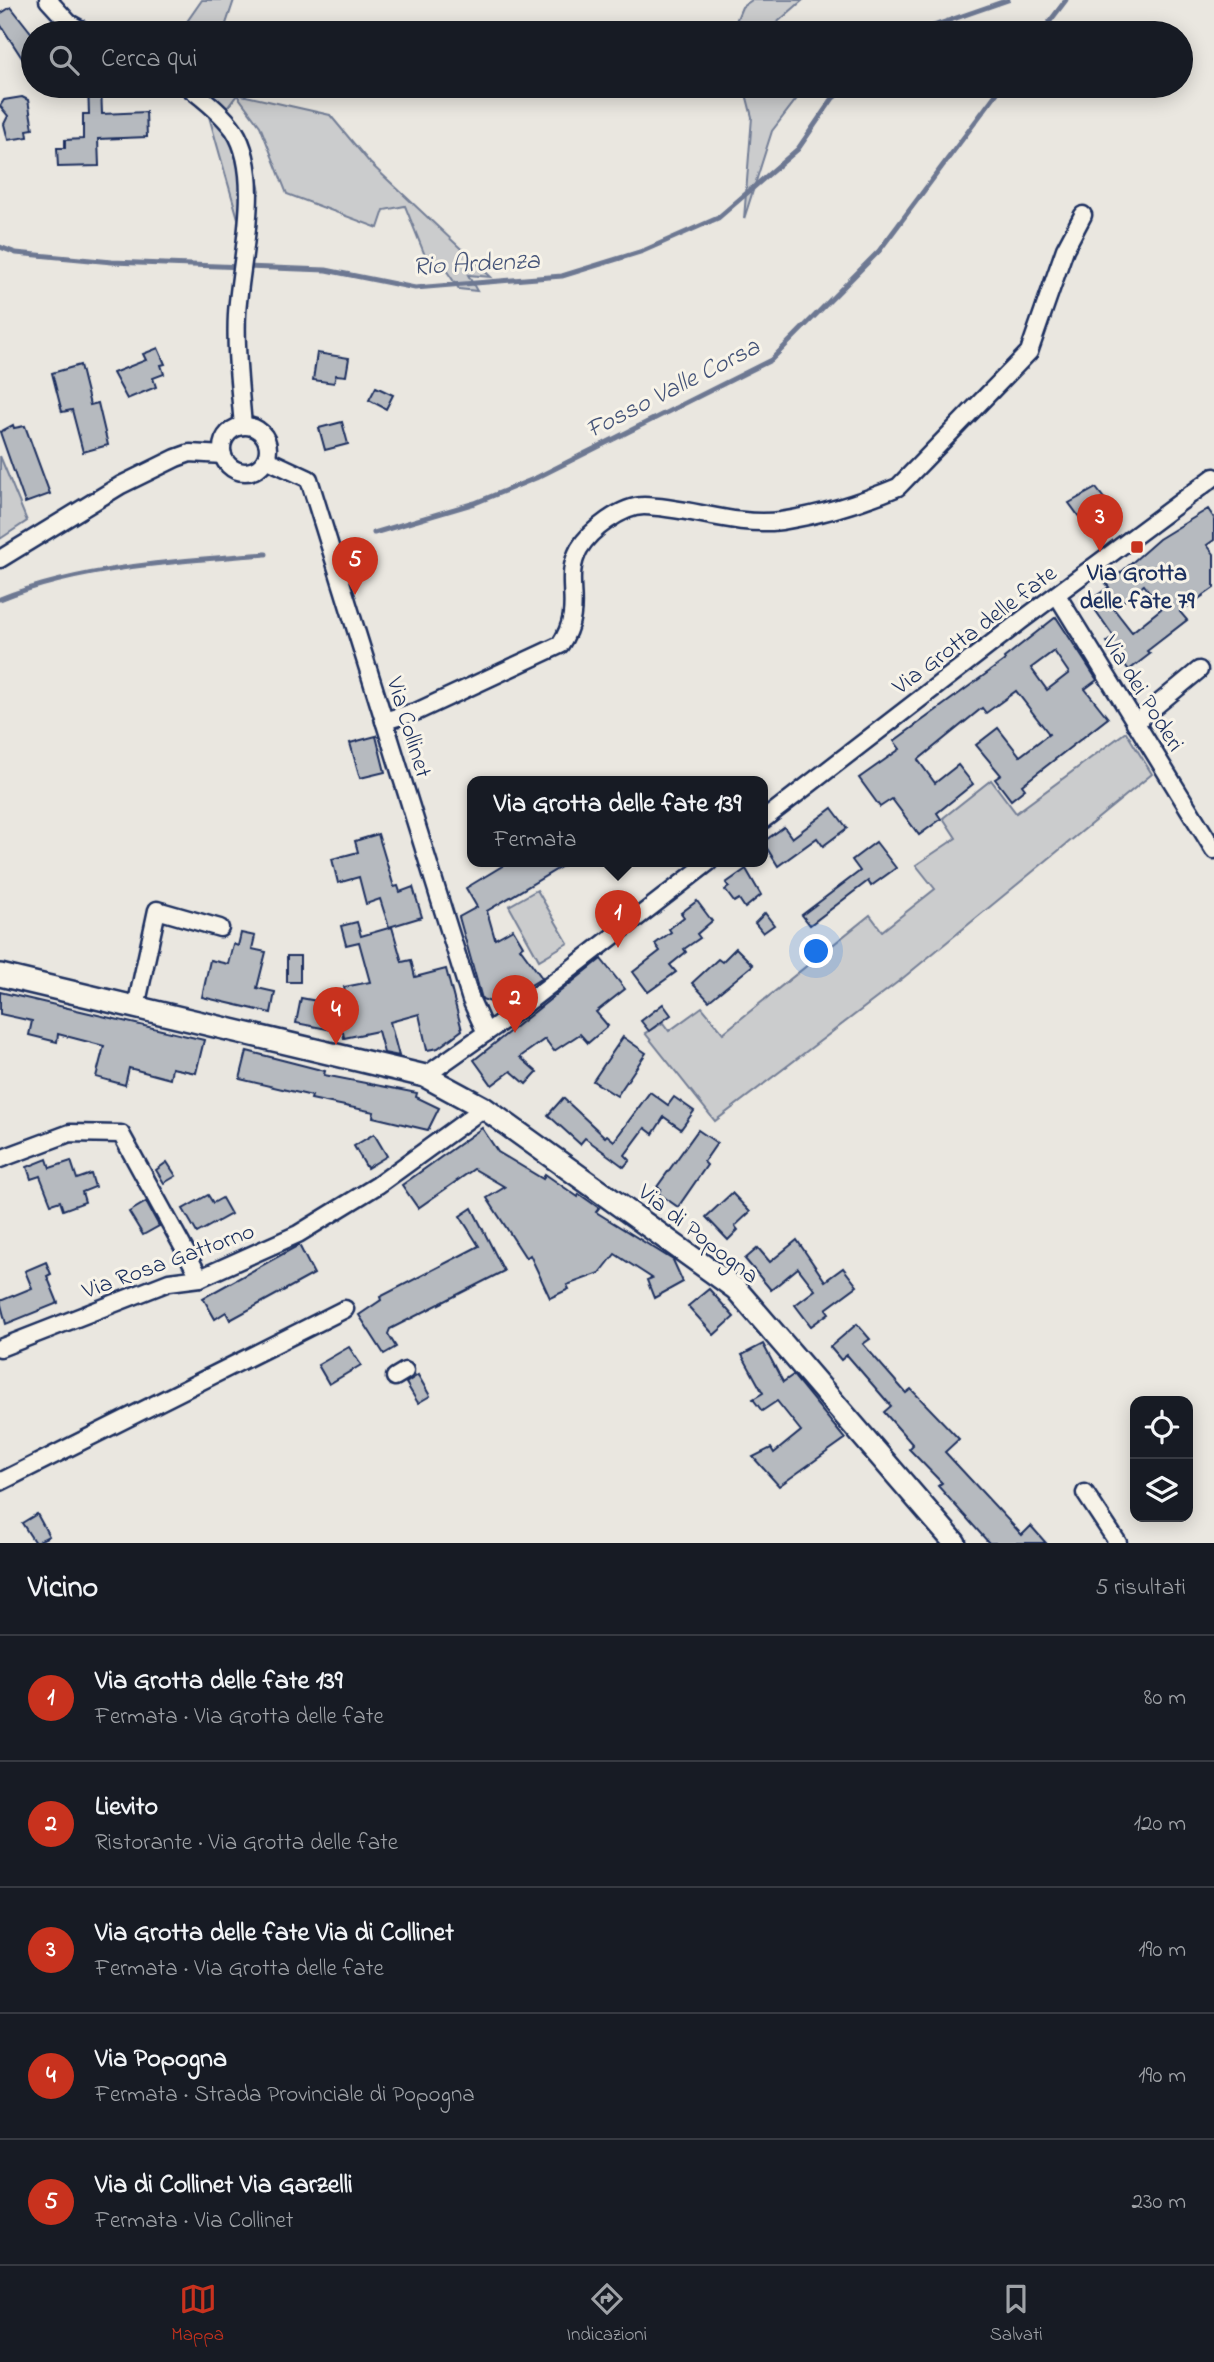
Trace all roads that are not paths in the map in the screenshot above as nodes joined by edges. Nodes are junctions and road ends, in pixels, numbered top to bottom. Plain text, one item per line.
1 (48, 0) edge
2 (67, 21) edge
3 (201, 98) edge
4 (1083, 215) dead end
5 (243, 426) junction
6 (223, 455) junction
7 (267, 459) junction
8 (1214, 477) edge
9 (0, 559) edge
10 (1057, 595) junction
11 (1199, 670) dead end
12 (384, 721) junction
13 (1135, 723) junction
14 (768, 816) edge
15 (1214, 850) edge
16 (706, 867) edge
17 (220, 928) dead end
18 (0, 975) edge
19 (136, 1007) junction
20 (486, 1033) junction
21 (425, 1076) junction
22 (484, 1108) junction
23 (0, 1159) edge
24 (200, 1278) junction
25 (350, 1312) dead end
26 (0, 1348) edge
27 (0, 1482) edge
28 (1085, 1493) dead end
29 (955, 1543) edge
30 (1118, 1543) edge

1 - 2 street
3 - 5 street
4 - 12 street
5 - 6 street
5 - 7 street
6 - 7 street
6 - 9 street
7 - 12 street, Via Collinet
8 - 10 street, Via Grotta delle fate
10 - 13 street, Via dei Poderi
10 - 14 street, Via Grotta delle fate
11 - 13 street
12 - 20 street, Via Collinet
13 - 15 street, Via dei Poderi
16 - 20 street
17 - 19 street
18 - 19 main road, Via di Popogna
19 - 21 main road, Via di Popogna
20 - 21 street
21 - 22 main road, Via di Popogna
22 - 24 street, Via Rosa Gattorno
22 - 29 main road, Via di Popogna
23 - 24 street
24 - 26 street, Via Rosa Gattorno
25 - 27 street
28 - 30 street

